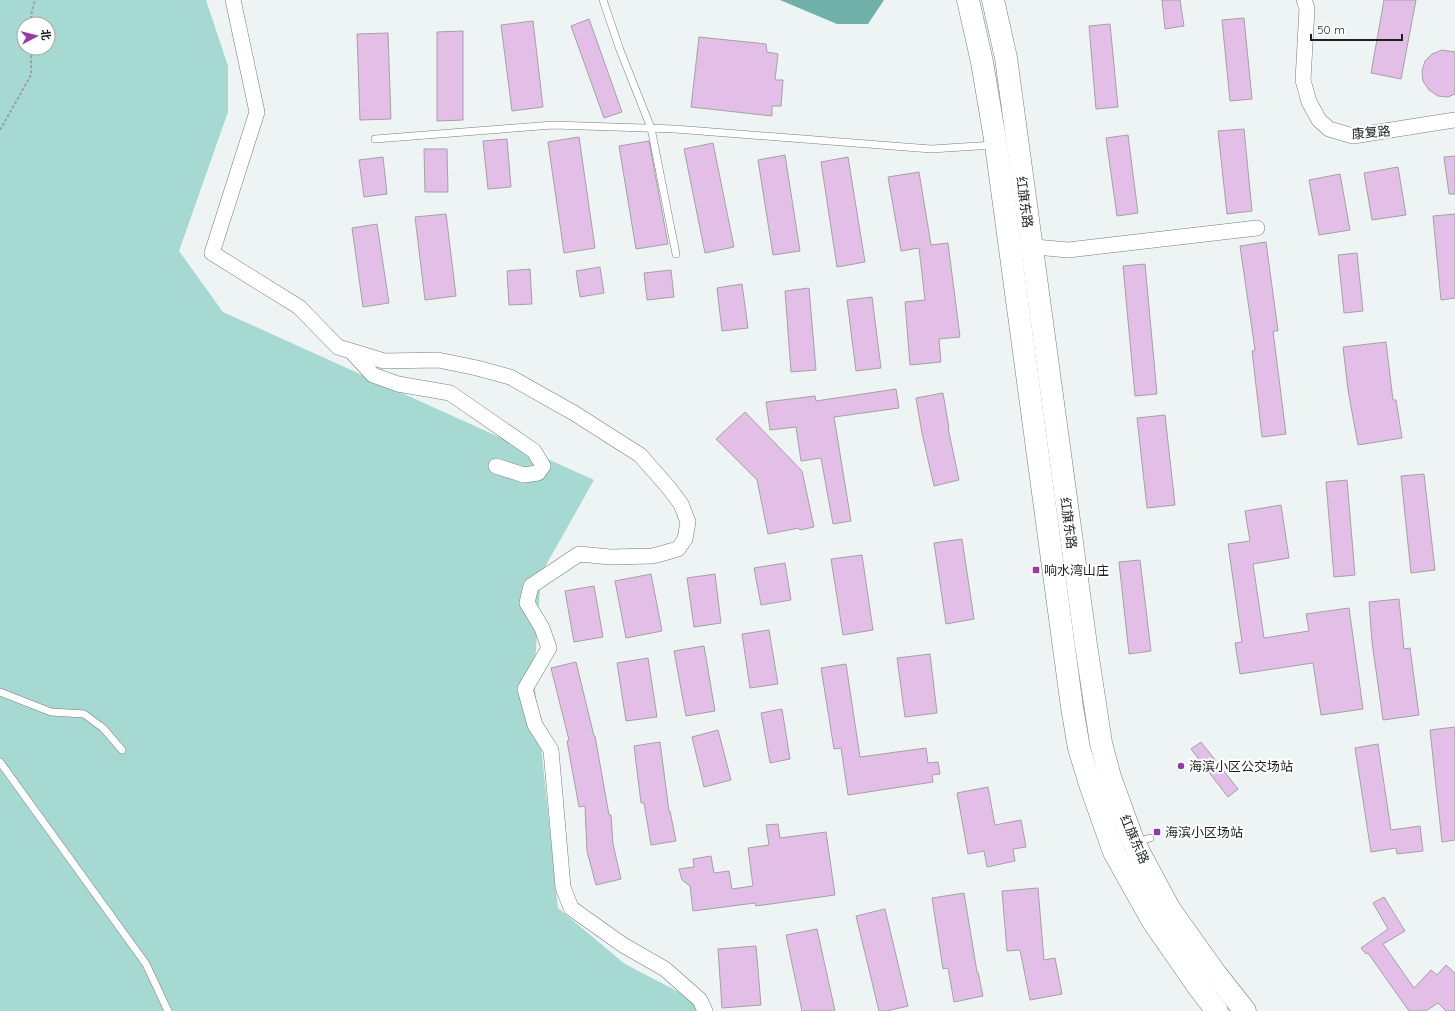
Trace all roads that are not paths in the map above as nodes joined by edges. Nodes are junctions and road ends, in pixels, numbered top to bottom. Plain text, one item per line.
1 (233, 0) edge
2 (603, 0) edge
3 (968, 0) edge
4 (993, 0) edge
5 (1304, 0) edge
6 (1455, 120) edge
7 (651, 128) junction
8 (375, 138) dead end
9 (1006, 144) junction
10 (1257, 228) dead end
11 (1009, 243) junction
12 (1032, 248) junction
13 (676, 254) dead end
14 (351, 351) junction
15 (496, 466) dead end
16 (0, 692) edge
17 (122, 750) dead end
18 (0, 762) edge
19 (1129, 846) junction
20 (168, 1011) edge
21 (706, 1011) edge
22 (1217, 1011) edge
23 (1245, 1011) edge

1 - 14 street
2 - 7 lane
3 - 9 main road, 红旗东路
4 - 9 main road, 红旗东路
5 - 6 street, 康复路
7 - 8 lane
7 - 9 lane
7 - 13 lane
9 - 11 main road, 红旗东路
9 - 12 main road, 红旗东路
10 - 12 street
11 - 12 street
11 - 19 main road, 红旗东路
12 - 19 main road, 红旗东路
14 - 15 street
14 - 21 street
16 - 17 lane
18 - 20 lane
19 - 22 main road, 红旗东路
19 - 23 main road, 红旗东路

